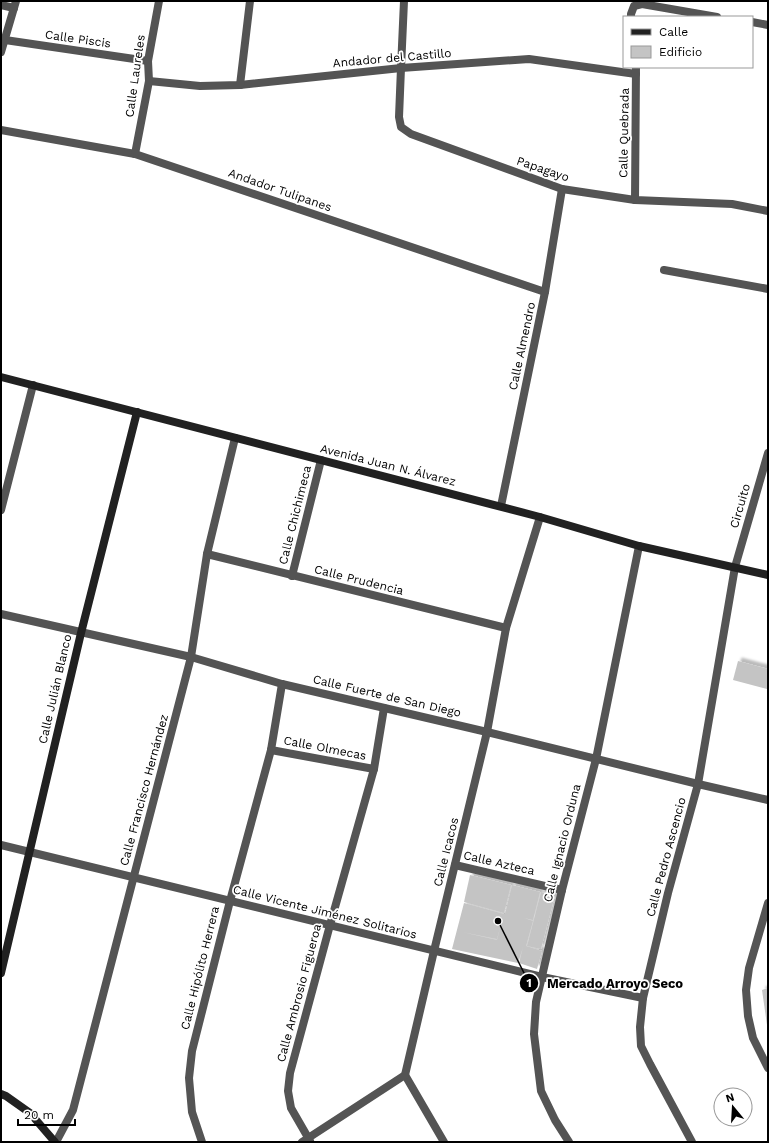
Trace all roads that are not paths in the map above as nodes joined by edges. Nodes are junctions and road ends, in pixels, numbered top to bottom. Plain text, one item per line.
1 (158, 1) edge
2 (250, 1) edge
3 (404, 1) edge
4 (673, 1) edge
5 (1, 5) edge
6 (15, 5) edge
7 (671, 10) junction
8 (631, 16) edge
9 (710, 16) edge
10 (753, 22) edge
11 (768, 25) edge
12 (5, 40) junction
13 (1, 52) edge
14 (148, 61) junction
15 (402, 68) junction
16 (636, 70) edge
17 (148, 81) junction
18 (240, 84) junction
19 (1, 130) edge
20 (135, 154) junction
21 (562, 190) junction
22 (635, 200) junction
23 (768, 211) edge
24 (664, 270) dead end
25 (768, 289) edge
26 (545, 292) junction
27 (1, 377) edge
28 (33, 385) junction
29 (137, 412) junction
30 (235, 438) junction
31 (768, 452) edge
32 (322, 460) junction
33 (501, 506) junction
34 (1, 508) edge
35 (540, 516) junction
36 (639, 546) junction
37 (207, 554) junction
38 (735, 567) junction
39 (768, 575) edge
40 (292, 576) junction
41 (1, 614) edge
42 (506, 628) junction
43 (81, 633) junction
44 (191, 657) junction
45 (282, 684) junction
46 (384, 708) junction
47 (488, 732) junction
48 (271, 750) junction
49 (596, 759) junction
50 (374, 769) junction
51 (698, 784) junction
52 (768, 800) edge
53 (1, 845) edge
54 (30, 853) junction
55 (455, 865) junction
56 (134, 877) junction
57 (562, 890) junction
58 (230, 901) junction
59 (768, 903) edge
60 (330, 926) junction
61 (434, 951) junction
62 (1, 973) edge
63 (542, 977) junction
64 (643, 998) junction
65 (768, 1068) edge
66 (405, 1075) junction
67 (1, 1094) edge
68 (307, 1141) edge
69 (55, 1142) edge
70 (202, 1142) edge
71 (444, 1142) edge
72 (569, 1142) edge
73 (692, 1142) edge

1 - 14 street, Calle Laureles
2 - 18 street
3 - 15 street, Papagayo
4 - 7 street
5 - 6 street
6 - 12 street
7 - 8 street
7 - 9 street
10 - 11 street
12 - 13 street
12 - 14 street, Calle Piscis
14 - 17 street, Calle Laureles
15 - 16 street, Andador del Castillo
15 - 18 street, Andador del Castillo
15 - 21 street, Papagayo
16 - 22 street, Calle Quebrada
17 - 18 street, Andador del Castillo
17 - 20 street, Calle Laureles
19 - 20 street, Andador Tulipanes
20 - 26 street, Andador Tulipanes
21 - 22 street, Papagayo
21 - 26 street, Calle Almendro
22 - 23 street, Papagayo
24 - 25 street
26 - 33 street, Calle Almendro
27 - 28 main road, Avenida Juan N. Álvarez
28 - 29 main road, Avenida Juan N. Álvarez
28 - 34 street
29 - 30 main road, Avenida Juan N. Álvarez
29 - 43 main road, Calle Julián Blanco
30 - 32 main road, Avenida Juan N. Álvarez
30 - 37 street, Calle Francisco Hernández
31 - 38 street, Circuito
32 - 33 main road, Avenida Juan N. Álvarez
32 - 40 street, Calle Chichimeca
33 - 35 main road, Avenida Juan N. Álvarez
35 - 36 main road, Avenida Juan N. Álvarez
35 - 42 street, Calle Icacos
36 - 38 main road, Avenida Juan N. Álvarez
36 - 49 street, Calle Ignacio Orduna
37 - 40 street, Calle Prudencia
37 - 44 street, Calle Francisco Hernández
38 - 39 main road, Avenida Juan N. Álvarez
38 - 51 street, Calle Pedro Ascencio
40 - 42 street, Calle Prudencia
41 - 43 street, Calle Fuerte de San Diego
42 - 47 street, Calle Icacos
43 - 44 street, Calle Fuerte de San Diego
43 - 54 main road, Calle Julián Blanco
44 - 45 street, Calle Fuerte de San Diego
44 - 56 street, Calle Francisco Hernández
45 - 46 street, Calle Fuerte de San Diego
45 - 48 street, Calle Hipólito Herrera
46 - 47 street, Calle Fuerte de San Diego
46 - 50 street, Calle Ambrosio Figueroa
47 - 49 street, Calle Fuerte de San Diego
47 - 55 street, Calle Icacos
48 - 50 street, Calle Olmecas
48 - 58 street, Calle Hipólito Herrera
49 - 51 street, Calle Fuerte de San Diego
49 - 57 street, Calle Ignacio Orduna
50 - 60 street, Calle Ambrosio Figueroa
51 - 52 street, Calle Fuerte de San Diego
51 - 64 street, Calle Pedro Ascencio
53 - 54 street, Calle Vicente Jiménez Solitarios
54 - 56 street, Calle Vicente Jiménez Solitarios
54 - 62 main road, Calle Julián Blanco
55 - 57 street, Calle Azteca
55 - 61 street, Calle Icacos
56 - 58 street, Calle Vicente Jiménez Solitarios
56 - 69 street, Calle Francisco Hernández
57 - 63 street, Calle Ignacio Orduna
58 - 60 street, Calle Vicente Jiménez Solitarios
58 - 70 street, Calle Hipólito Herrera
59 - 65 street
60 - 61 street, Calle Vicente Jiménez Solitarios
60 - 68 street, Calle Ambrosio Figueroa
61 - 63 street, Calle Vicente Jiménez Solitarios
61 - 66 street, Calle Icacos
63 - 64 street, Calle Vicente Jiménez Solitarios
63 - 72 street, Calle Ignacio Orduna
64 - 73 street, Calle Pedro Ascencio
66 - 68 street
66 - 71 street
67 - 69 main road

